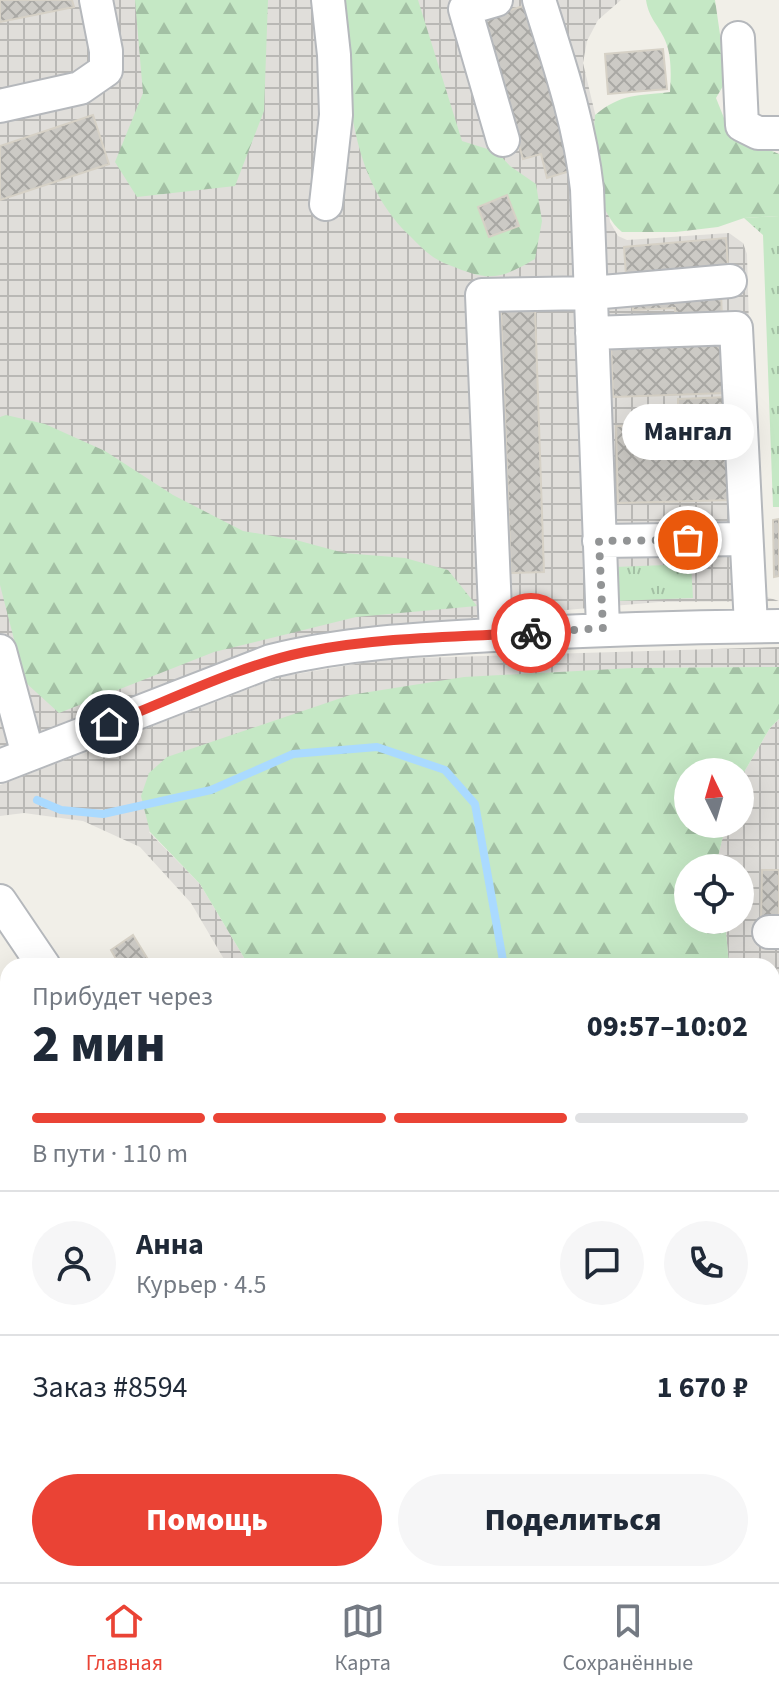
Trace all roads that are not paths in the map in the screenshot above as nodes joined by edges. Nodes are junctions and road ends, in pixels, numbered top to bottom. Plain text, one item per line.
1 (96, 0) edge
2 (328, 0) edge
3 (496, 0) edge
4 (539, 0) edge
5 (738, 38) dead end
6 (0, 106) edge
7 (779, 133) edge
8 (503, 140) dead end
9 (326, 204) dead end
10 (730, 281) dead end
11 (591, 293) junction
12 (592, 333) junction
13 (746, 539) junction
14 (599, 541) junction
15 (765, 626) edge
16 (603, 628) junction
17 (496, 635) junction
18 (0, 651) edge
19 (14, 761) edge
20 (0, 901) edge
21 (39, 958) edge

1 - 6 street
2 - 9 street
3 - 8 street
4 - 11 street
5 - 7 street
10 - 11 street
11 - 12 street
11 - 17 street
12 - 13 street
12 - 14 street
13 - 14 street
13 - 15 street
14 - 16 street
15 - 16 street
16 - 17 street
17 - 19 street
18 - 19 street
20 - 21 street

